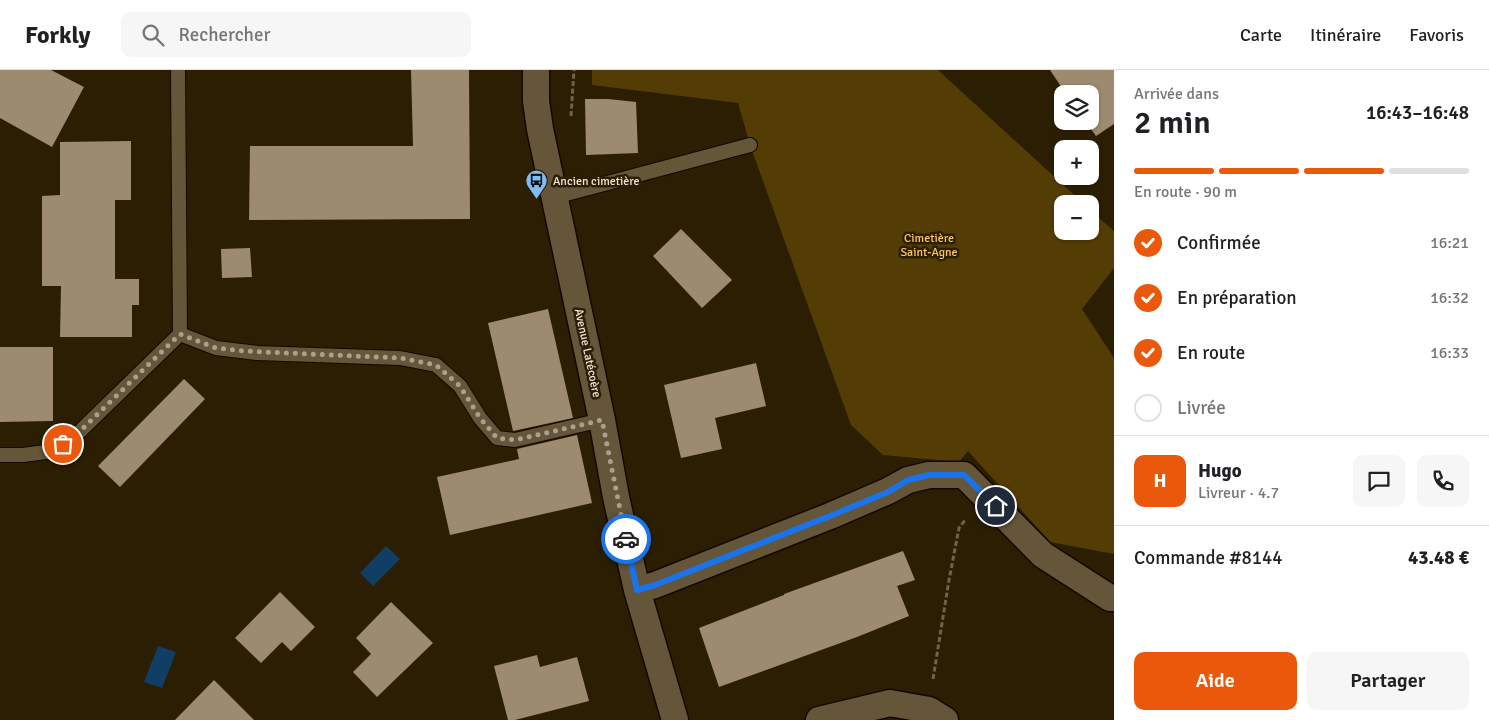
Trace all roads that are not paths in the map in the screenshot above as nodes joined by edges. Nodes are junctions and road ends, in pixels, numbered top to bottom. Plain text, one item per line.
1 (178, 70) edge
2 (536, 70) edge
3 (750, 145) dead end
4 (555, 198) junction
5 (180, 334) junction
6 (602, 420) junction
7 (0, 455) edge
8 (637, 590) junction
9 (1114, 598) edge
10 (937, 715) edge
11 (675, 720) edge
12 (818, 720) edge

1 - 5 lane
2 - 4 street, Avenue Latécoère
3 - 4 lane
4 - 6 street, Avenue Latécoère
5 - 6 lane
5 - 7 lane
6 - 8 street, Avenue Latécoère
8 - 9 street
8 - 11 street, Avenue Latécoère
10 - 12 street

